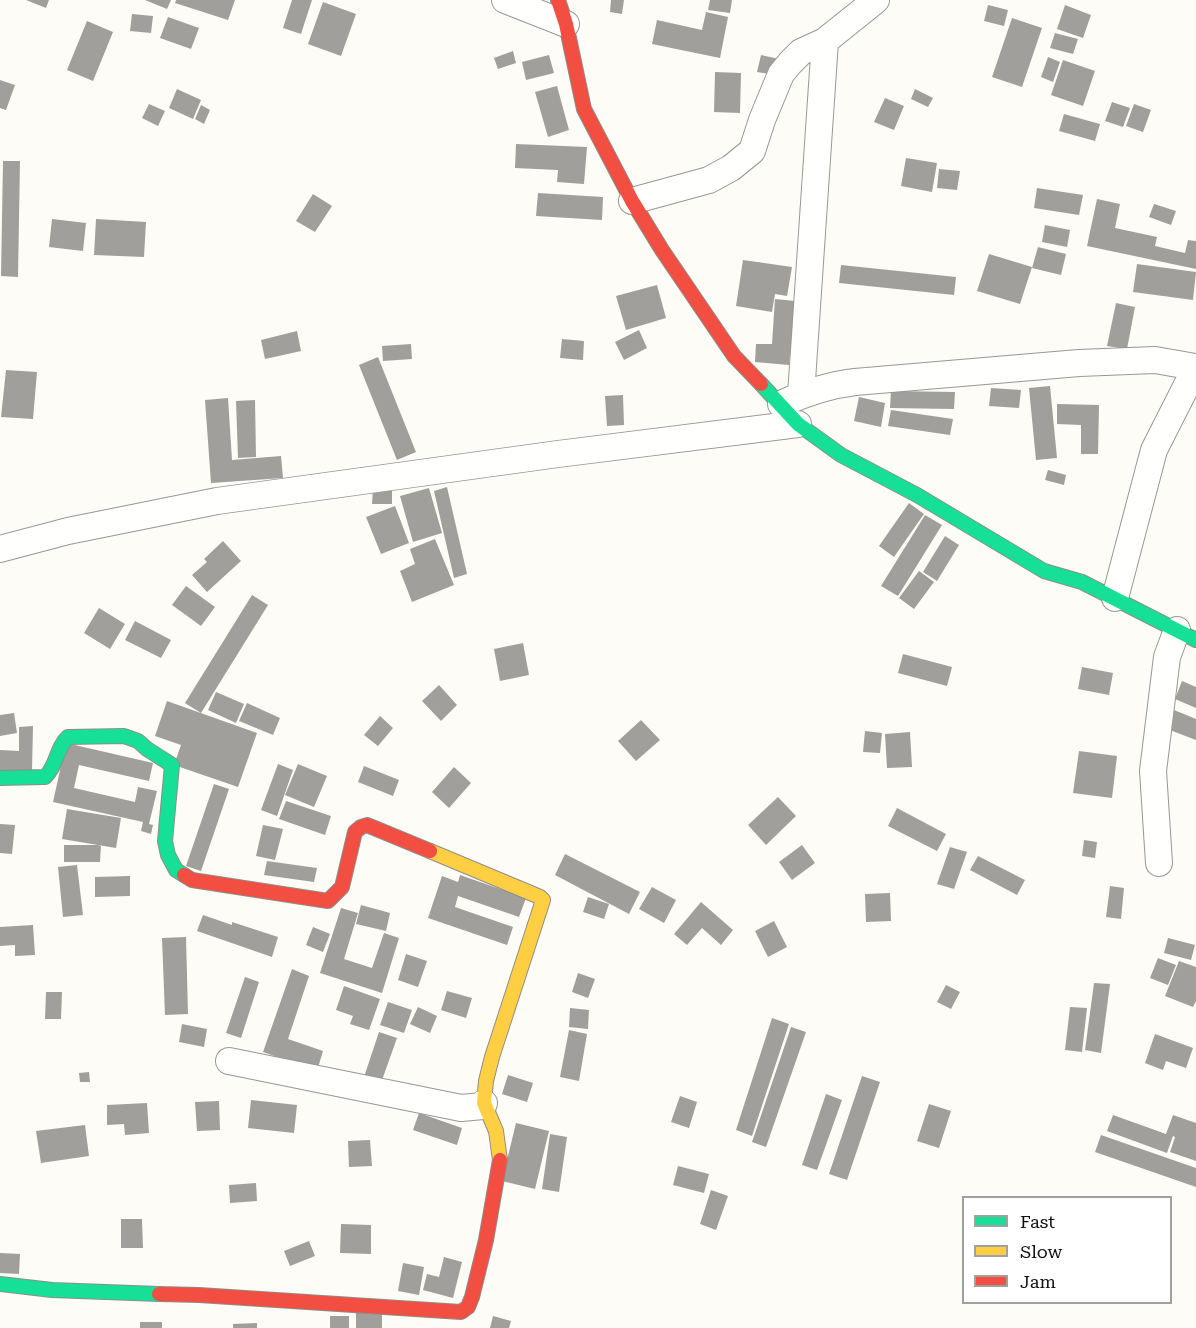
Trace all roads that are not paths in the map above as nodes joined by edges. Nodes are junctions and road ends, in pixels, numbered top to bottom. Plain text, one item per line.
1 (506, 0) edge
2 (876, 0) edge
3 (562, 12) edge
4 (825, 41) junction
5 (632, 201) junction
6 (1196, 367) edge
7 (791, 400) junction
8 (798, 424) junction
9 (0, 549) edge
10 (1115, 598) junction
11 (1187, 635) edge
12 (0, 778) edge
13 (1159, 863) dead end
14 (229, 1061) dead end
15 (484, 1103) junction
16 (0, 1284) edge

1 - 3 street
2 - 4 street
3 - 5 street
4 - 5 street
4 - 7 street
5 - 7 street
6 - 7 street
6 - 10 street
7 - 8 street
8 - 9 street
8 - 10 street
10 - 11 street
11 - 13 street
12 - 15 street
14 - 15 street
15 - 16 street

